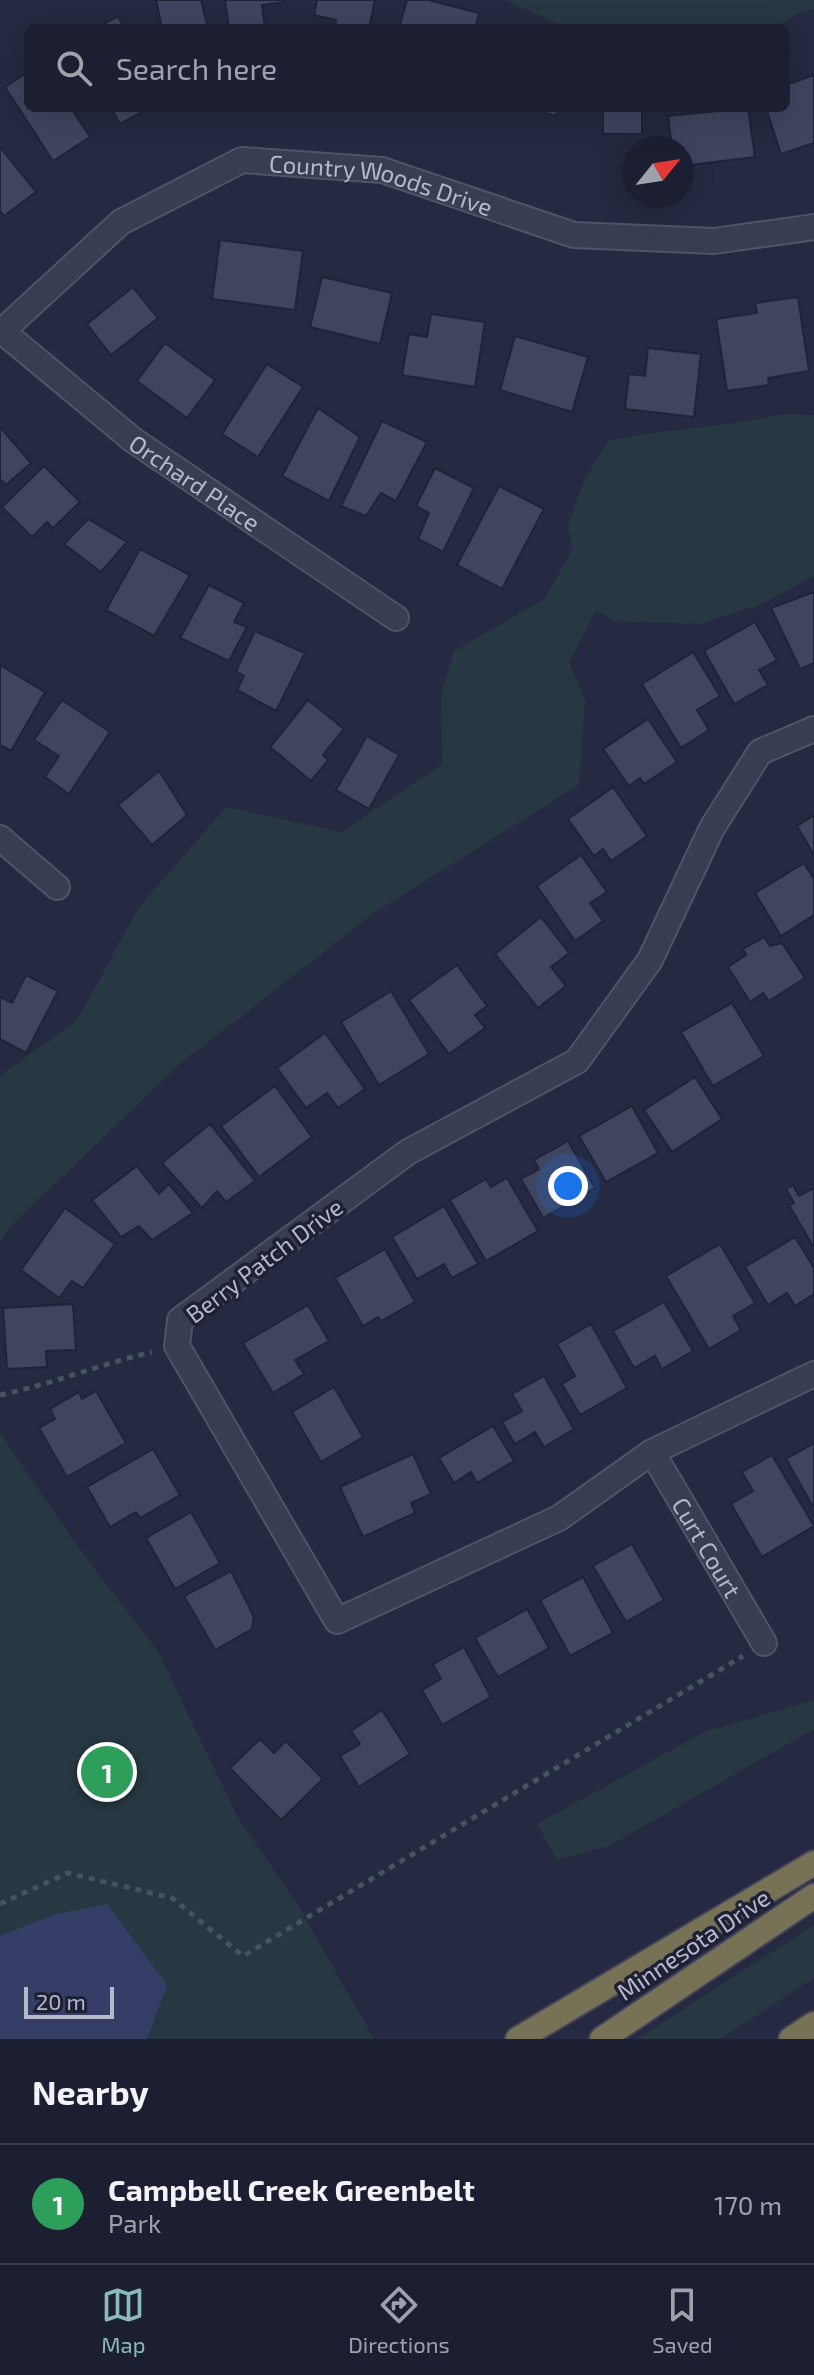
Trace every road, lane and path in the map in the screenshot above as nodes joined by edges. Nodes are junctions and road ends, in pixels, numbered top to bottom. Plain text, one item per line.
1 (814, 227) edge
2 (2, 333) edge
3 (396, 618) dead end
4 (814, 729) edge
5 (0, 838) edge
6 (57, 887) dead end
7 (177, 1346) junction
8 (814, 1374) edge
9 (0, 1395) edge
10 (652, 1452) junction
11 (764, 1643) joint
12 (814, 1863) edge
13 (814, 1896) edge
14 (0, 1904) edge
15 (814, 2024) edge
16 (518, 2039) edge
17 (602, 2039) edge
18 (791, 2039) edge

1 - 2 street, Country Woods Drive
2 - 3 street, Orchard Place
4 - 7 street, Berry Patch Drive
5 - 6 street
7 - 9 path
7 - 10 street, Berry Patch Drive
8 - 10 street, Berry Patch Drive
10 - 11 street, Curt Court
11 - 14 path
12 - 16 highway
13 - 17 highway, Minnesota Drive
15 - 18 highway

